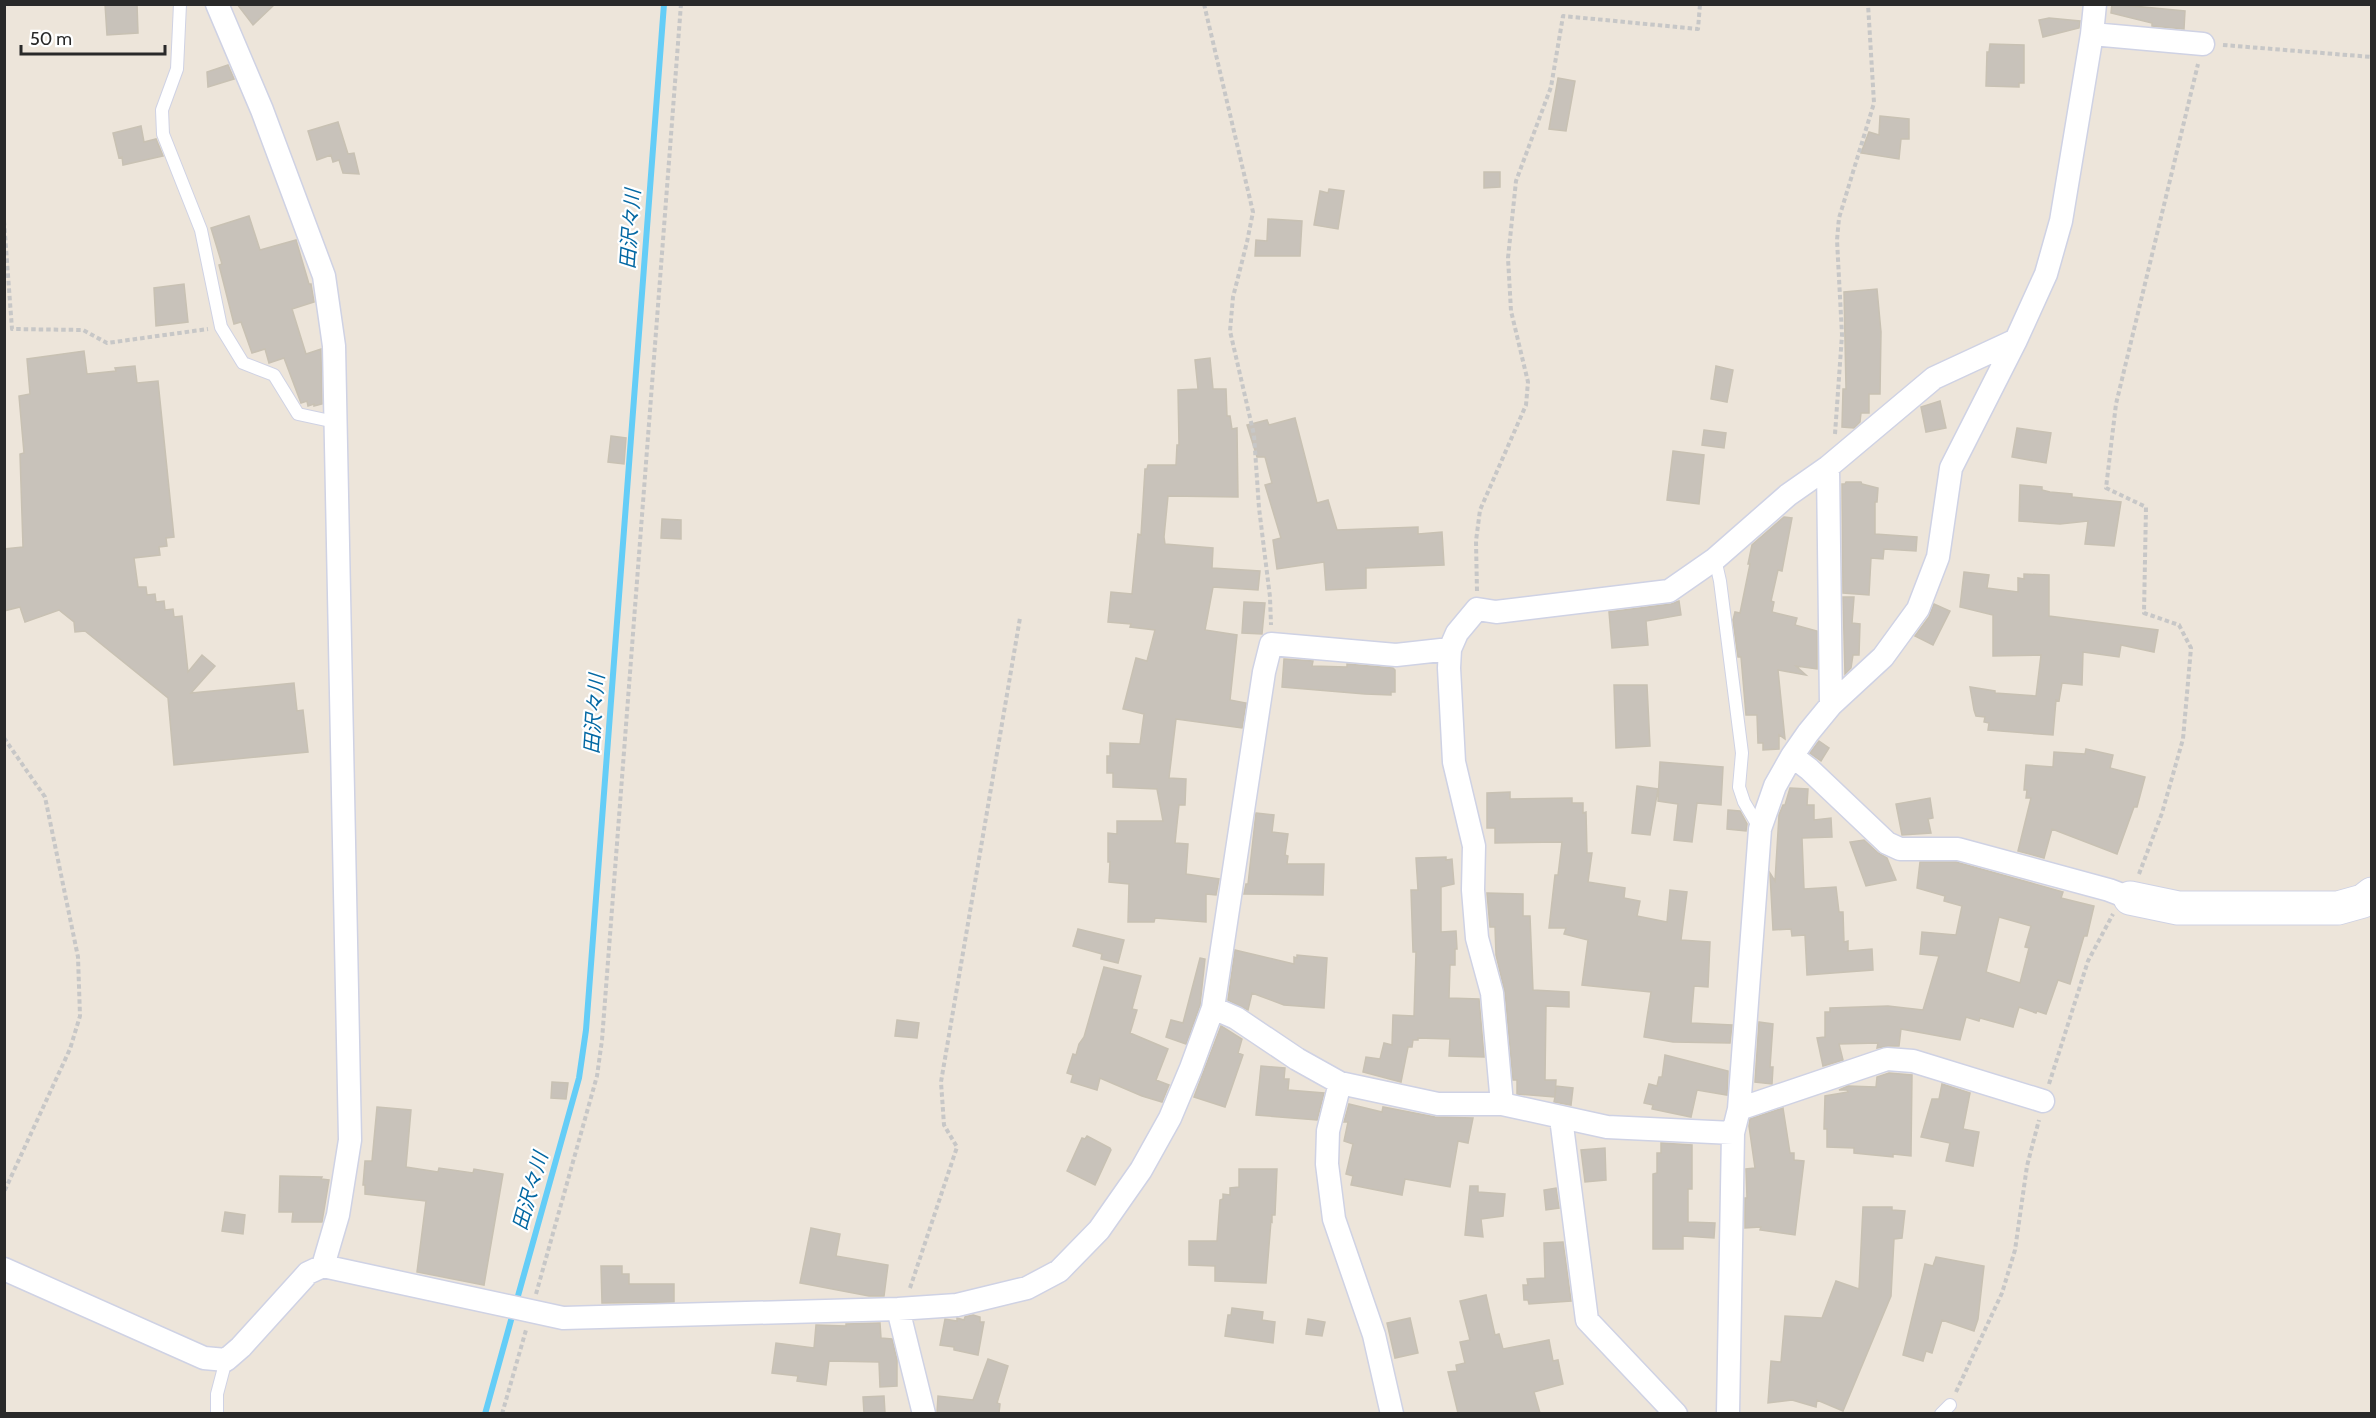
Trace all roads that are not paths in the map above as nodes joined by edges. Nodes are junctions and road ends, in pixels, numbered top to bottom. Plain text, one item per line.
1 (180, 4) edge
2 (217, 4) edge
3 (2094, 4) edge
4 (2092, 34) junction
5 (2203, 44) road end
6 (2016, 340) junction
7 (335, 422) junction
8 (1828, 466) junction
9 (1715, 559) junction
10 (1450, 649) junction
11 (1831, 705) junction
12 (1792, 756) junction
13 (1760, 829) junction
14 (2372, 894) edge
15 (2130, 898) joint
16 (1213, 1008) junction
17 (1340, 1083) junction
18 (2043, 1101) road end
19 (1502, 1104) junction
20 (1739, 1109) junction
21 (1561, 1118) junction
22 (1733, 1133) junction
23 (323, 1266) junction
24 (4, 1269) edge
25 (898, 1309) junction
26 (226, 1360) junction
27 (217, 1413) edge
28 (924, 1413) edge
29 (1392, 1413) edge
30 (1676, 1413) edge
31 (1728, 1413) edge

1 - 7 lane
2 - 7 street
3 - 4 street
4 - 5 street
4 - 6 street
6 - 8 street
6 - 11 street
7 - 23 street
8 - 9 street
8 - 11 street
9 - 10 street
9 - 13 lane
10 - 16 street
10 - 19 street
11 - 12 street
12 - 13 street
12 - 15 street
13 - 20 street
14 - 15 street
16 - 17 street
16 - 25 street
17 - 19 street
17 - 29 street
18 - 20 street
19 - 21 street
20 - 22 street
21 - 22 street
21 - 30 street
22 - 31 street
23 - 25 street
23 - 26 street
24 - 26 street
25 - 28 street
26 - 27 lane

